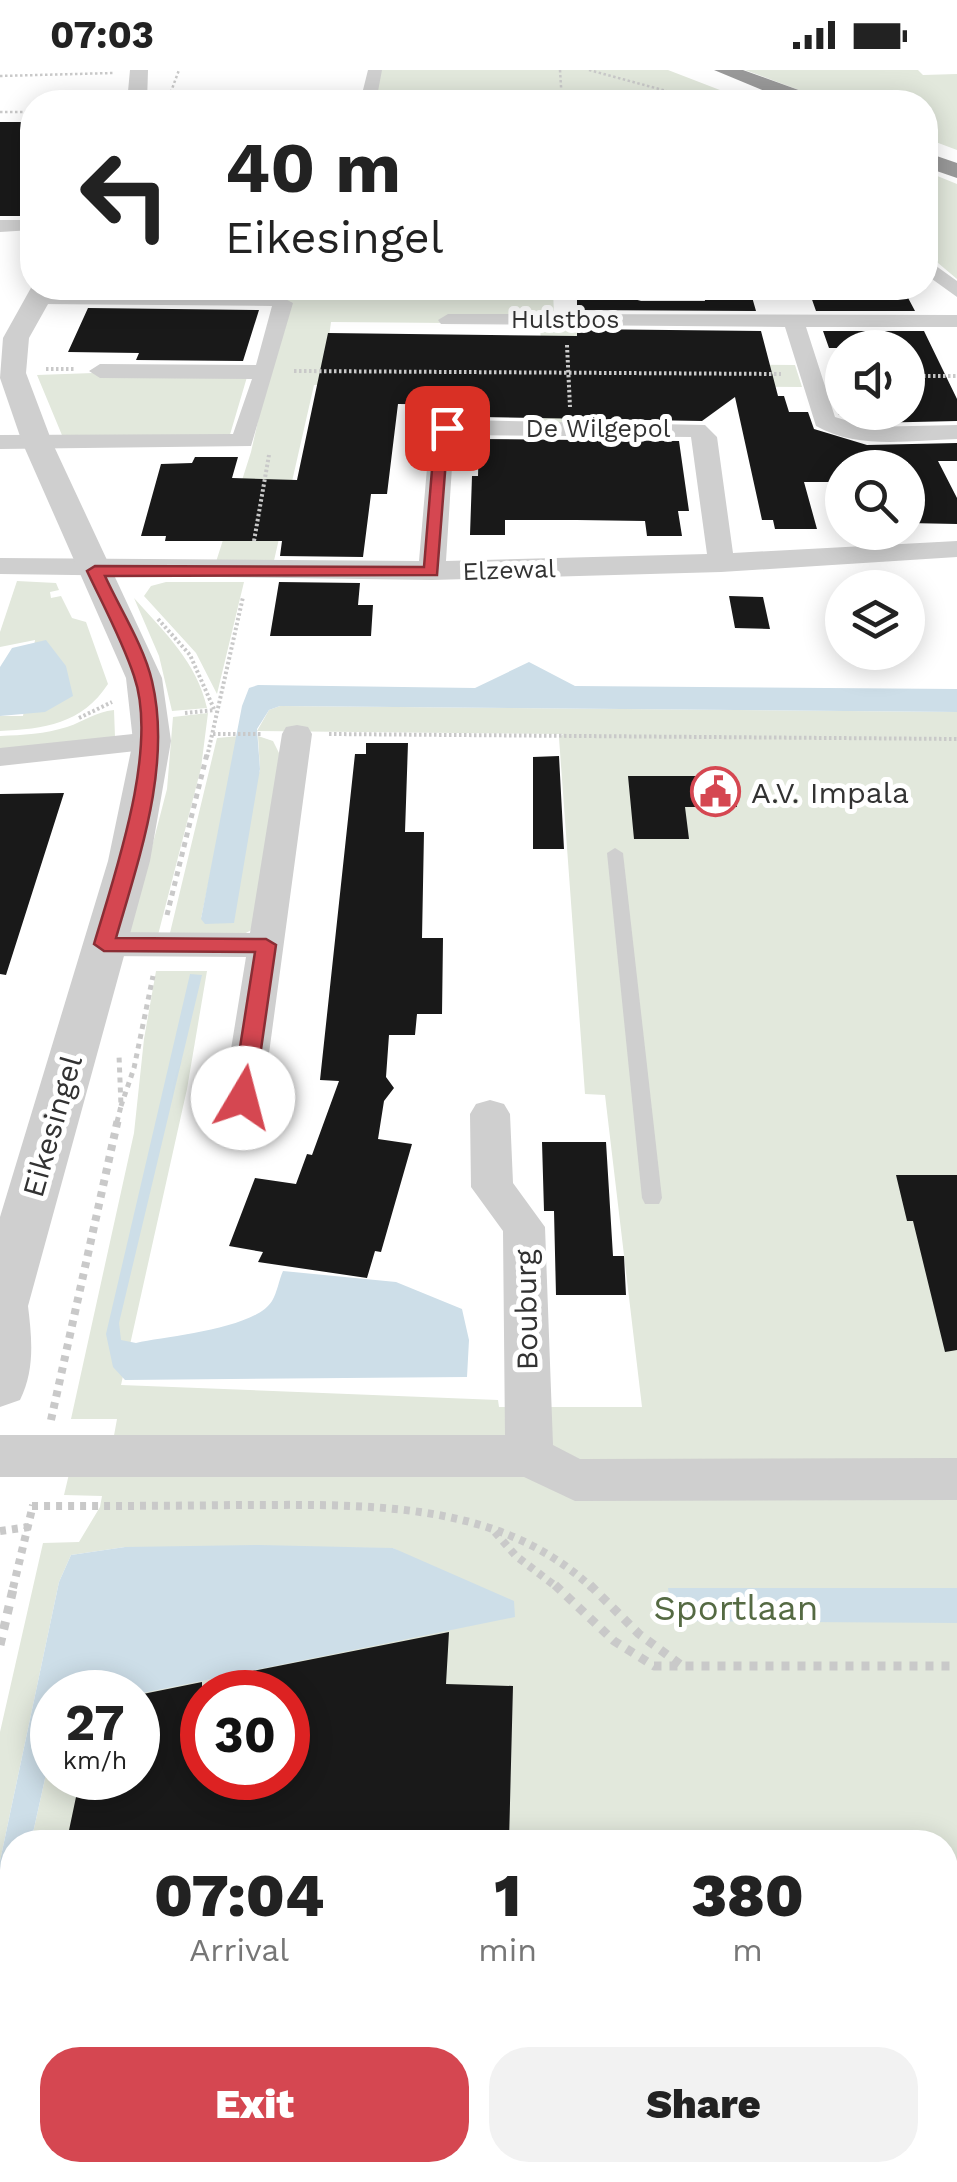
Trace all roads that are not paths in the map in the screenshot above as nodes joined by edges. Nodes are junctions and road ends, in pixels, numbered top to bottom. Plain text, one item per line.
1 (717, 73) edge
2 (753, 90) edge
3 (772, 90) edge
4 (37, 300) edge
5 (275, 300) edge
6 (448, 320) dead end
7 (957, 320) edge
8 (794, 321) junction
9 (100, 371) road end
10 (265, 372) junction
11 (6, 374) edge
12 (957, 432) edge
13 (0, 442) edge
14 (37, 442) junction
15 (957, 549) edge
16 (721, 564) junction
17 (0, 566) edge
18 (95, 571) junction
19 (432, 572) junction
20 (282, 734) road end
21 (152, 740) junction
22 (0, 756) edge
23 (615, 853) dead end
24 (104, 944) junction
25 (266, 945) junction
26 (243, 1098) dead end
27 (490, 1114) dead end
28 (652, 1198) dead end
29 (0, 1307) edge
30 (0, 1383) edge
31 (529, 1456) junction
32 (21, 1457) edge
33 (957, 1479) edge

1 - 2 highway
1 - 3 highway
4 - 11 street
5 - 10 street
6 - 8 street, Hulstbos
7 - 8 street, Hulstbos
8 - 12 street
9 - 10 street
10 - 14 street
11 - 14 street, Eikesingel
13 - 14 street
14 - 18 street, Eikesingel
15 - 16 street, Elzewal
16 - 19 street, Elzewal
16 - 19 street, De Wilgepol
17 - 18 street, Elzewal
18 - 19 street, Elzewal
18 - 21 street, Eikesingel
20 - 25 street
21 - 22 street
21 - 24 street, Eikesingel
23 - 28 lane
24 - 25 street
24 - 29 street, Eikesingel
25 - 26 street
27 - 31 street, Bouburg
29 - 30 street, Eikesingel
31 - 32 street
31 - 33 street

